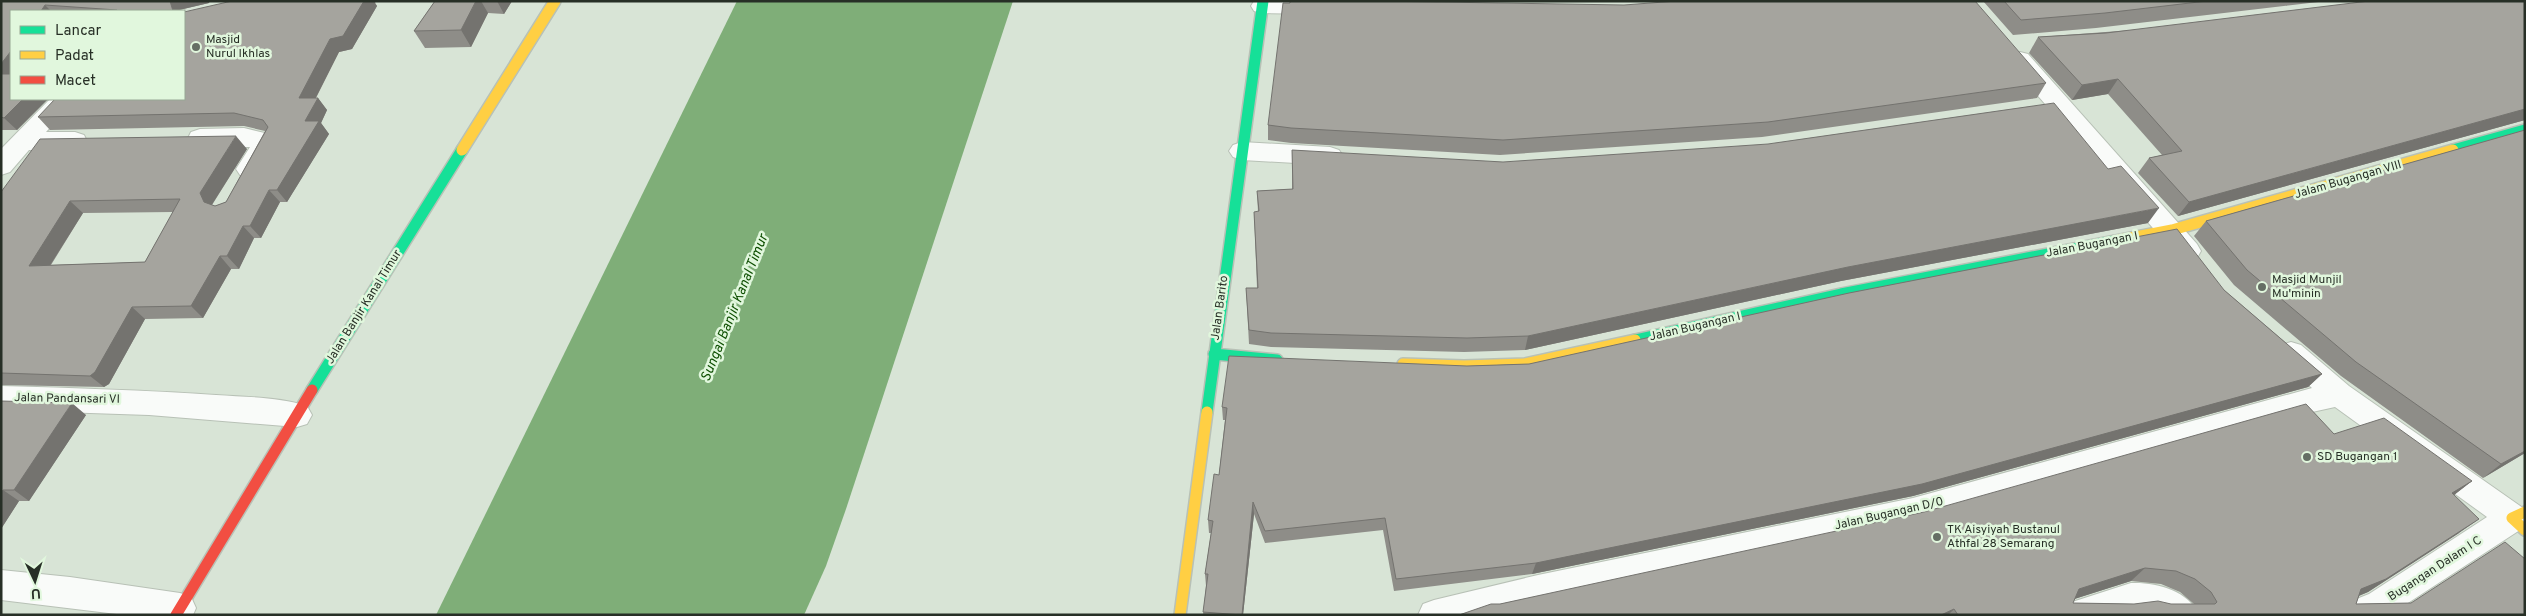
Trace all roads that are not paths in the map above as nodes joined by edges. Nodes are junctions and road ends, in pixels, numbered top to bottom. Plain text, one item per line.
1 (555, 1) edge
2 (1262, 4) edge
3 (1339, 7) edge
4 (2037, 43) edge
5 (63, 100) edge
6 (2525, 130) edge
7 (17, 136) edge
8 (179, 138) edge
9 (96, 140) edge
10 (1242, 151) junction
11 (1352, 157) edge
12 (1, 166) edge
13 (238, 186) edge
14 (2172, 230) junction
15 (2206, 273) edge
16 (2274, 338) edge
17 (1214, 354) junction
18 (1290, 360) edge
19 (1387, 364) edge
20 (2339, 394) junction
21 (1, 398) edge
22 (297, 415) junction
23 (2521, 520) edge
24 (1, 585) edge
25 (178, 611) edge
26 (1180, 615) edge
27 (1434, 615) edge
28 (2076, 615) edge
29 (2183, 615) edge
30 (2355, 615) edge

1 - 22 street, Jalan Banjir Kanal Timur
2 - 3 street
2 - 10 street, Jalan Barito
4 - 14 street
5 - 7 street
6 - 14 street, Jalam Bugangan VIII
7 - 9 street
7 - 12 street
8 - 13 street
10 - 11 street
10 - 17 street, Jalan Barito
14 - 15 street
14 - 19 street, Jalan Bugangan I
16 - 20 street
17 - 18 street
17 - 26 street, Jalan Barito
20 - 23 street
20 - 27 street, Jalan Bugangan D/0
21 - 22 street, Jalan Pandansari VI
22 - 25 street, Jalan Banjir Kanal Timur
23 - 30 street, Bugangan Dalam I C
24 - 25 street
28 - 29 street

